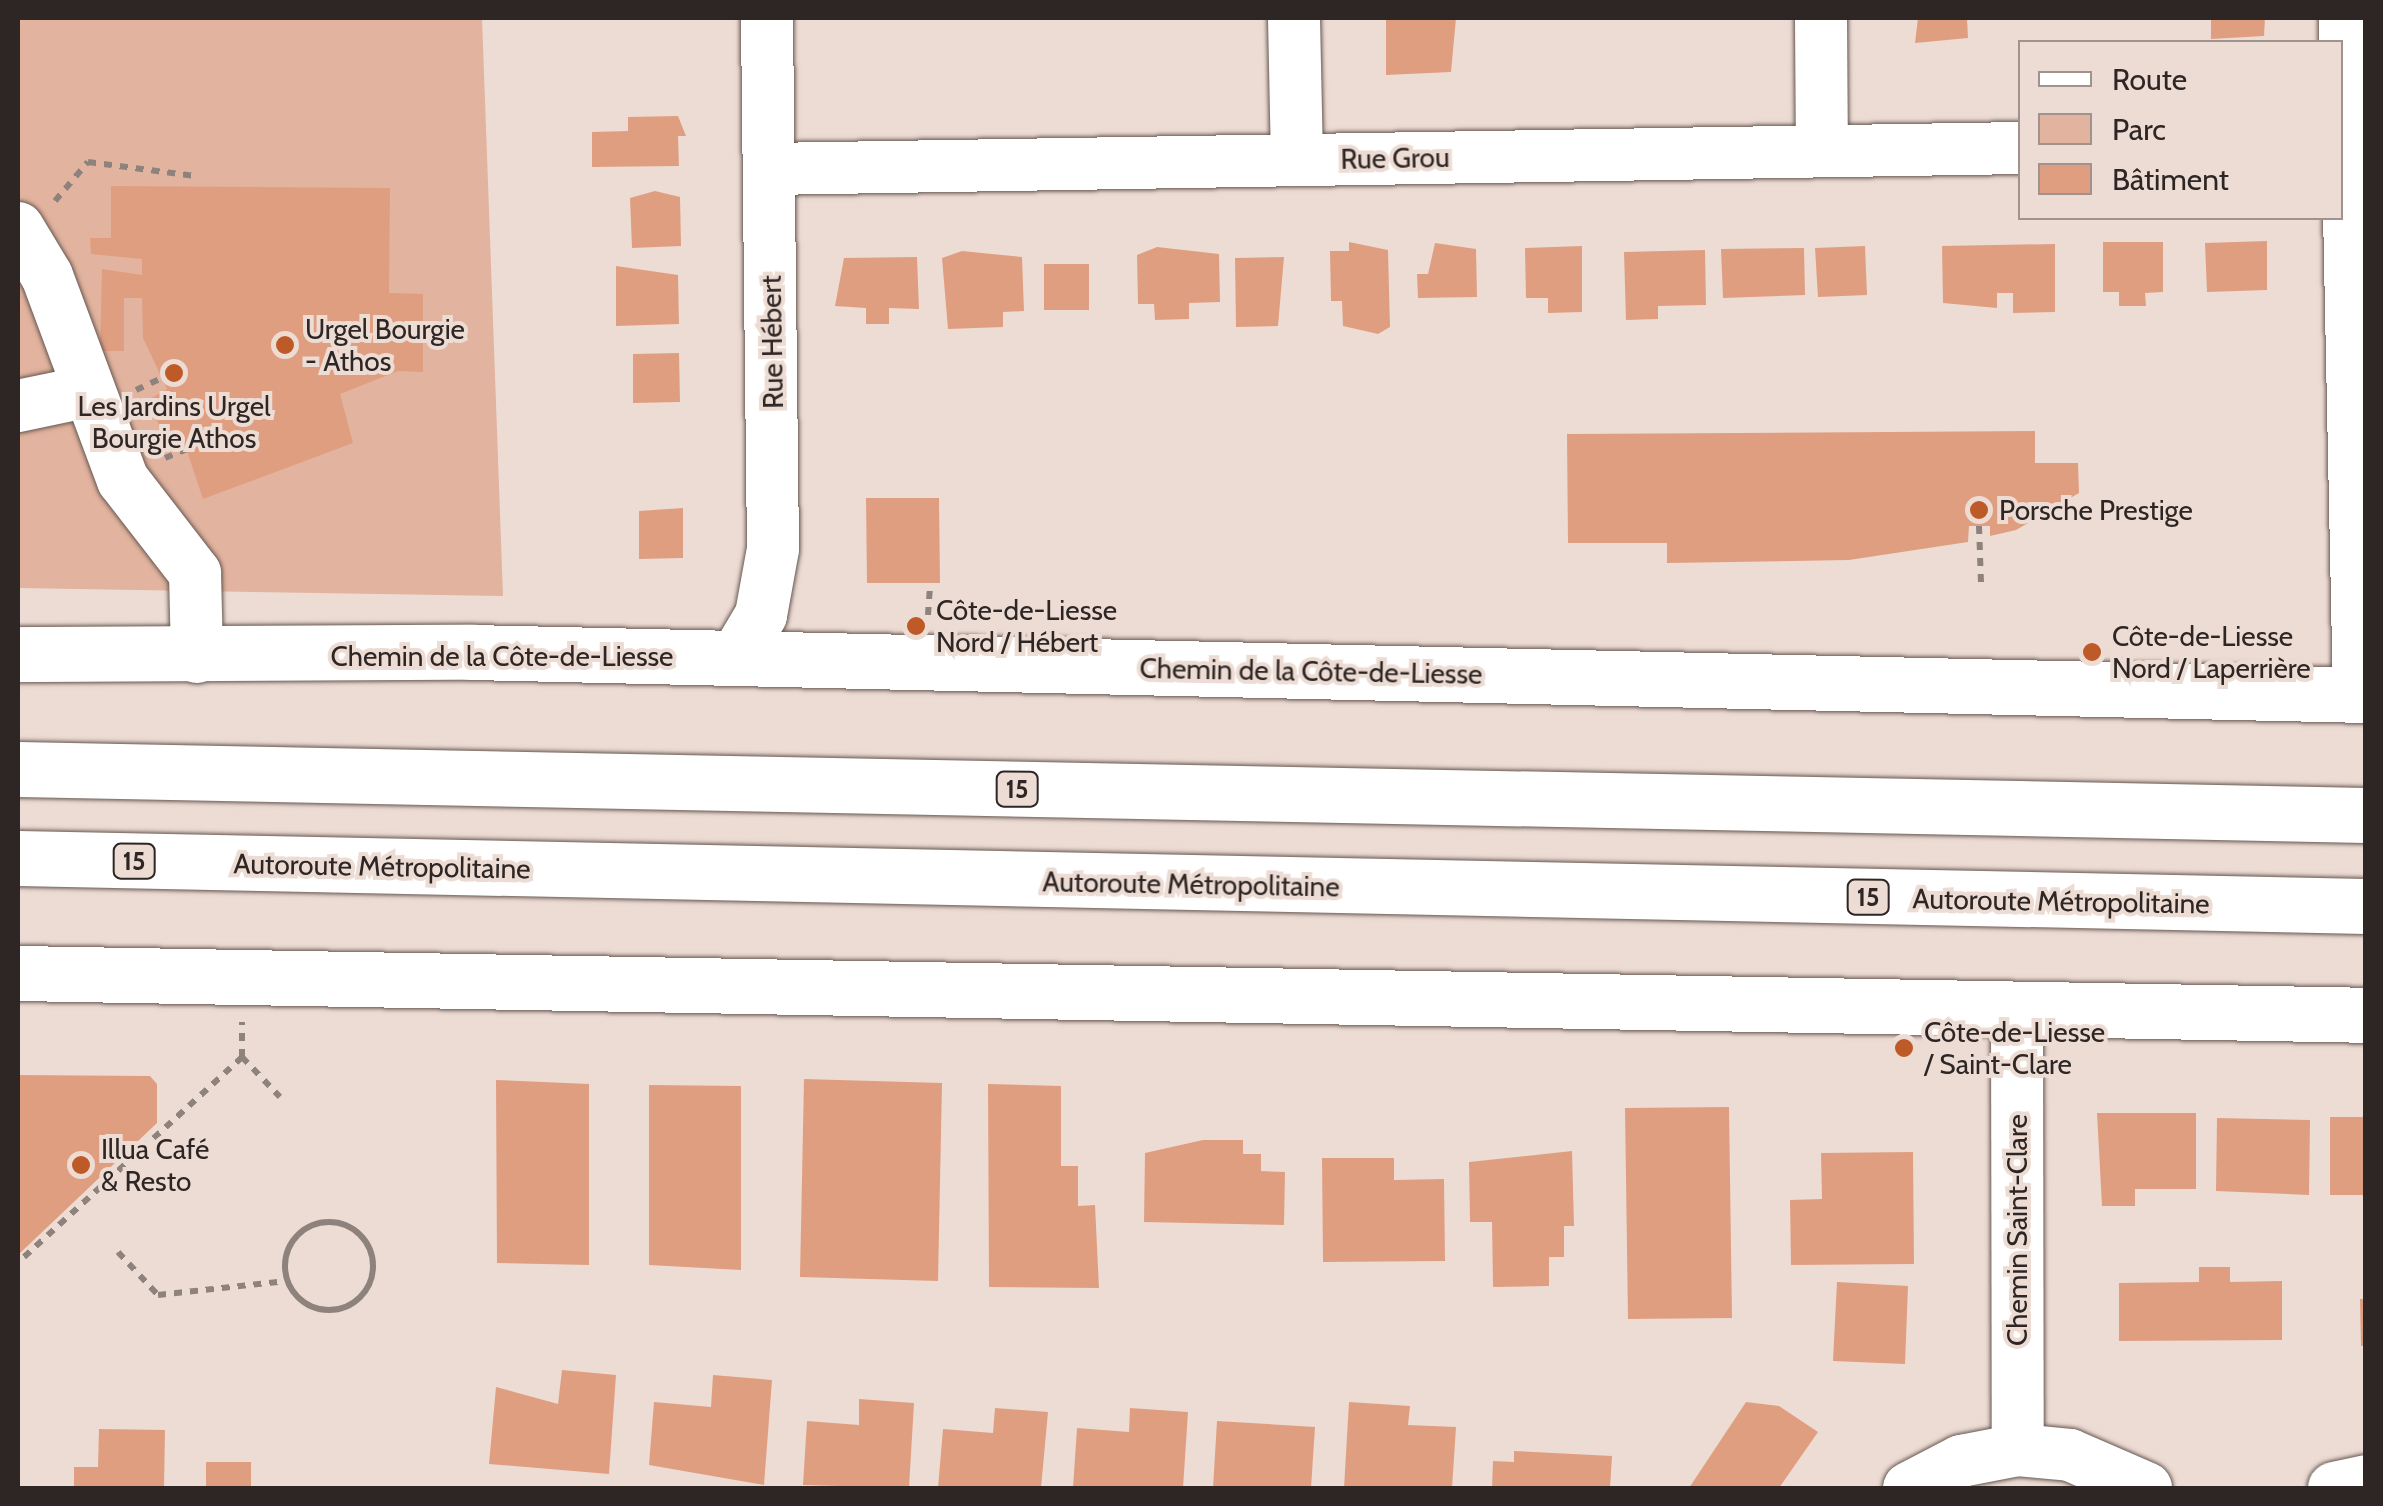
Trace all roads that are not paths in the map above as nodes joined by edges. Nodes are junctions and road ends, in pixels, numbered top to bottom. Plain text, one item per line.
1 (767, 18) edge
2 (1294, 18) edge
3 (1820, 18) edge
4 (2346, 18) edge
5 (2351, 143) edge
6 (2018, 148) edge
7 (1822, 152) junction
8 (1297, 160) junction
9 (770, 169) junction
10 (33, 220) edge
11 (85, 392) junction
12 (18, 406) edge
13 (18, 654) edge
14 (197, 657) junction
15 (736, 658) junction
16 (2362, 695) edge
17 (18, 769) edge
18 (2366, 815) edge
19 (18, 858) edge
20 (2366, 906) edge
21 (18, 973) edge
22 (2017, 1011) junction
23 (2366, 1015) edge
24 (2018, 1450) junction
25 (2366, 1480) edge
26 (1909, 1488) edge
27 (2146, 1488) edge
28 (2334, 1488) edge

1 - 9 street, Rue Hébert
2 - 8 street
3 - 7 street
4 - 5 street
5 - 16 street
6 - 7 street, Rue Grou
7 - 8 street, Rue Grou
8 - 9 street, Rue Grou
9 - 15 street, Rue Hébert
10 - 11 street
11 - 12 street
11 - 14 street
13 - 14 main road, Chemin de la Côte-de-Liesse
14 - 15 main road, Chemin de la Côte-de-Liesse
15 - 16 main road, Chemin de la Côte-de-Liesse
17 - 18 main road, 15
19 - 20 main road, Autoroute Métropolitaine / 15
21 - 22 main road
22 - 23 main road
22 - 24 street, Chemin Saint-Clare
24 - 26 street
24 - 27 street
25 - 28 street

